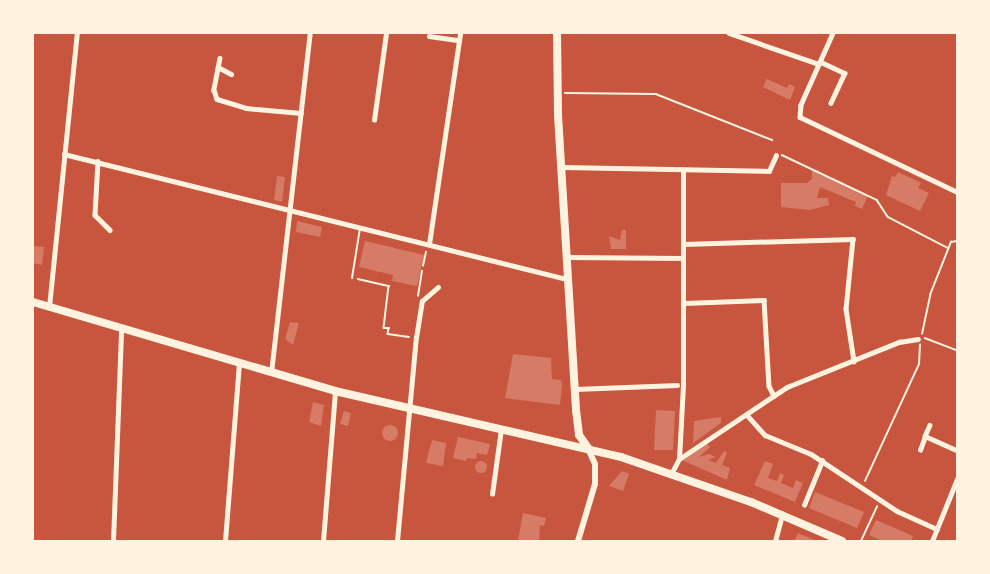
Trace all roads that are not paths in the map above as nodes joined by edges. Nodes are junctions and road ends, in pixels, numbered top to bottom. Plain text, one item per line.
1 (76, 33) edge
2 (310, 33) edge
3 (387, 33) edge
4 (460, 33) edge
5 (557, 33) edge
6 (729, 33) edge
7 (833, 33) edge
8 (429, 36) dead end
9 (459, 40) junction
10 (220, 57) dead end
11 (820, 63) junction
12 (218, 67) junction
13 (231, 74) dead end
14 (831, 103) dead end
15 (301, 113) junction
16 (374, 120) dead end
17 (64, 154) junction
18 (779, 155) road end
19 (98, 161) junction
20 (562, 167) junction
21 (683, 170) junction
22 (957, 192) edge
23 (291, 213) junction
24 (360, 228) junction
25 (110, 230) dead end
26 (429, 244) junction
27 (683, 244) junction
28 (567, 257) junction
29 (683, 258) junction
30 (352, 278) road end
31 (567, 279) junction
32 (438, 287) dead end
33 (431, 292) junction
34 (437, 297) dead end
35 (33, 302) edge
36 (684, 303) junction
37 (50, 307) junction
38 (121, 328) junction
39 (920, 338) road end
40 (854, 361) junction
41 (238, 364) junction
42 (271, 373) junction
43 (666, 376) dead end
44 (666, 385) junction
45 (677, 385) dead end
46 (575, 388) junction
47 (334, 391) junction
48 (774, 396) junction
49 (407, 409) junction
50 (747, 415) junction
51 (930, 425) dead end
52 (501, 429) junction
53 (926, 436) junction
54 (588, 448) junction
55 (920, 450) dead end
56 (957, 450) edge
57 (679, 459) junction
58 (822, 461) junction
59 (672, 474) junction
60 (957, 479) edge
61 (492, 494) dead end
62 (804, 505) dead end
63 (782, 514) junction
64 (937, 529) junction
65 (113, 541) edge
66 (225, 541) edge
67 (323, 541) edge
68 (397, 541) edge
69 (578, 541) edge
70 (775, 541) edge
71 (842, 541) edge
72 (932, 541) edge

1 - 17 street
2 - 15 street
3 - 16 street
4 - 9 street
5 - 20 main road
6 - 11 street
7 - 11 street
8 - 9 street
9 - 26 street
10 - 12 street
11 - 14 street
11 - 22 street
12 - 13 street
12 - 15 street
15 - 23 street
17 - 19 street
17 - 37 street
18 - 21 street
19 - 23 street
19 - 25 street
20 - 21 street
20 - 28 main road
21 - 27 street
23 - 24 street
23 - 42 street
24 - 26 street
24 - 30 lane
26 - 31 street
27 - 29 street
27 - 40 street
28 - 29 street
28 - 31 main road
29 - 36 street
31 - 46 main road
32 - 33 street
33 - 34 street
33 - 49 street
35 - 37 main road
36 - 48 street
36 - 57 street
37 - 38 main road
38 - 41 main road
38 - 65 street
39 - 40 street
40 - 48 street
41 - 42 main road
41 - 66 street
42 - 47 main road
43 - 44 street
44 - 45 street
44 - 46 street
46 - 54 main road
47 - 49 main road
47 - 67 street
48 - 50 street
49 - 52 main road
49 - 68 street
50 - 57 street
50 - 58 street
51 - 53 street
52 - 54 main road
52 - 61 street
53 - 55 street
53 - 56 street
54 - 59 main road
54 - 69 street
57 - 59 street
58 - 62 street
58 - 64 street
59 - 63 main road
60 - 64 street
63 - 70 street
63 - 71 main road
64 - 72 street

